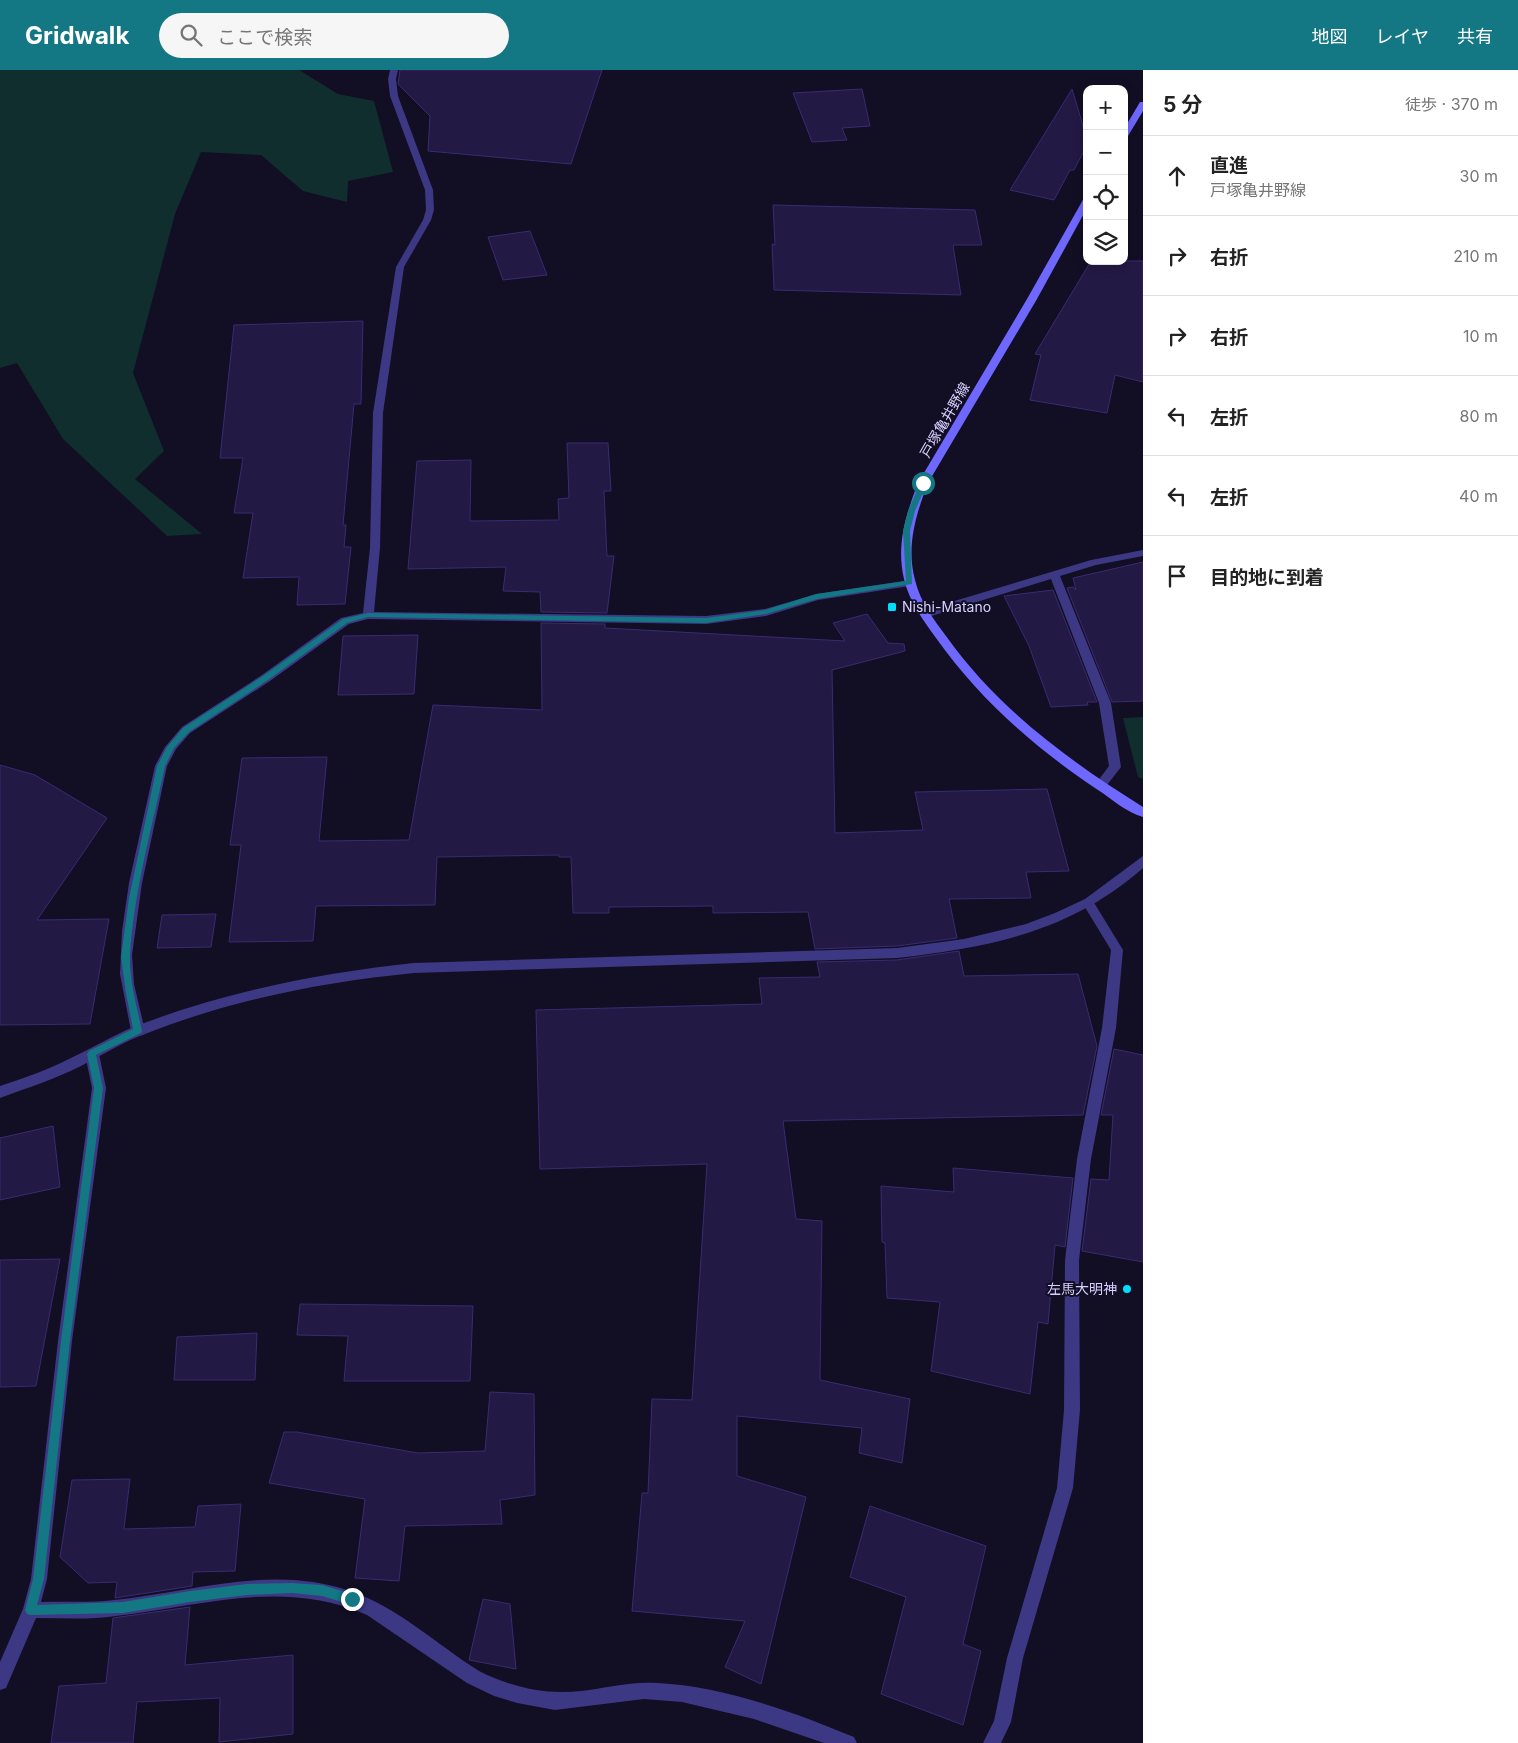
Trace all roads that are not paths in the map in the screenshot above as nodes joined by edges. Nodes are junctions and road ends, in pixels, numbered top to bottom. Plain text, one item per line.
1 (394, 70) edge
2 (1143, 104) edge
3 (1128, 130) edge
4 (1083, 207) edge
5 (1143, 552) edge
6 (1054, 574) junction
7 (910, 583) junction
8 (925, 614) junction
9 (368, 615) junction
10 (1100, 786) junction
11 (1143, 813) edge
12 (1143, 860) edge
13 (1089, 904) junction
14 (138, 1031) junction
15 (92, 1054) junction
16 (0, 1092) edge
17 (31, 1610) junction
18 (0, 1682) edge
19 (848, 1743) edge
20 (992, 1743) edge

1 - 9 street
2 - 3 main road
4 - 7 main road, 戸塚亀井野線
5 - 6 street
6 - 8 street
6 - 10 street
7 - 8 main road, 戸塚亀井野線
7 - 9 street
8 - 10 main road, 戸塚亀井野線
9 - 14 street
10 - 11 main road, 戸塚亀井野線
12 - 13 street
13 - 14 street
13 - 20 street
14 - 15 street
15 - 16 street
15 - 17 street
17 - 18 street
17 - 19 street

